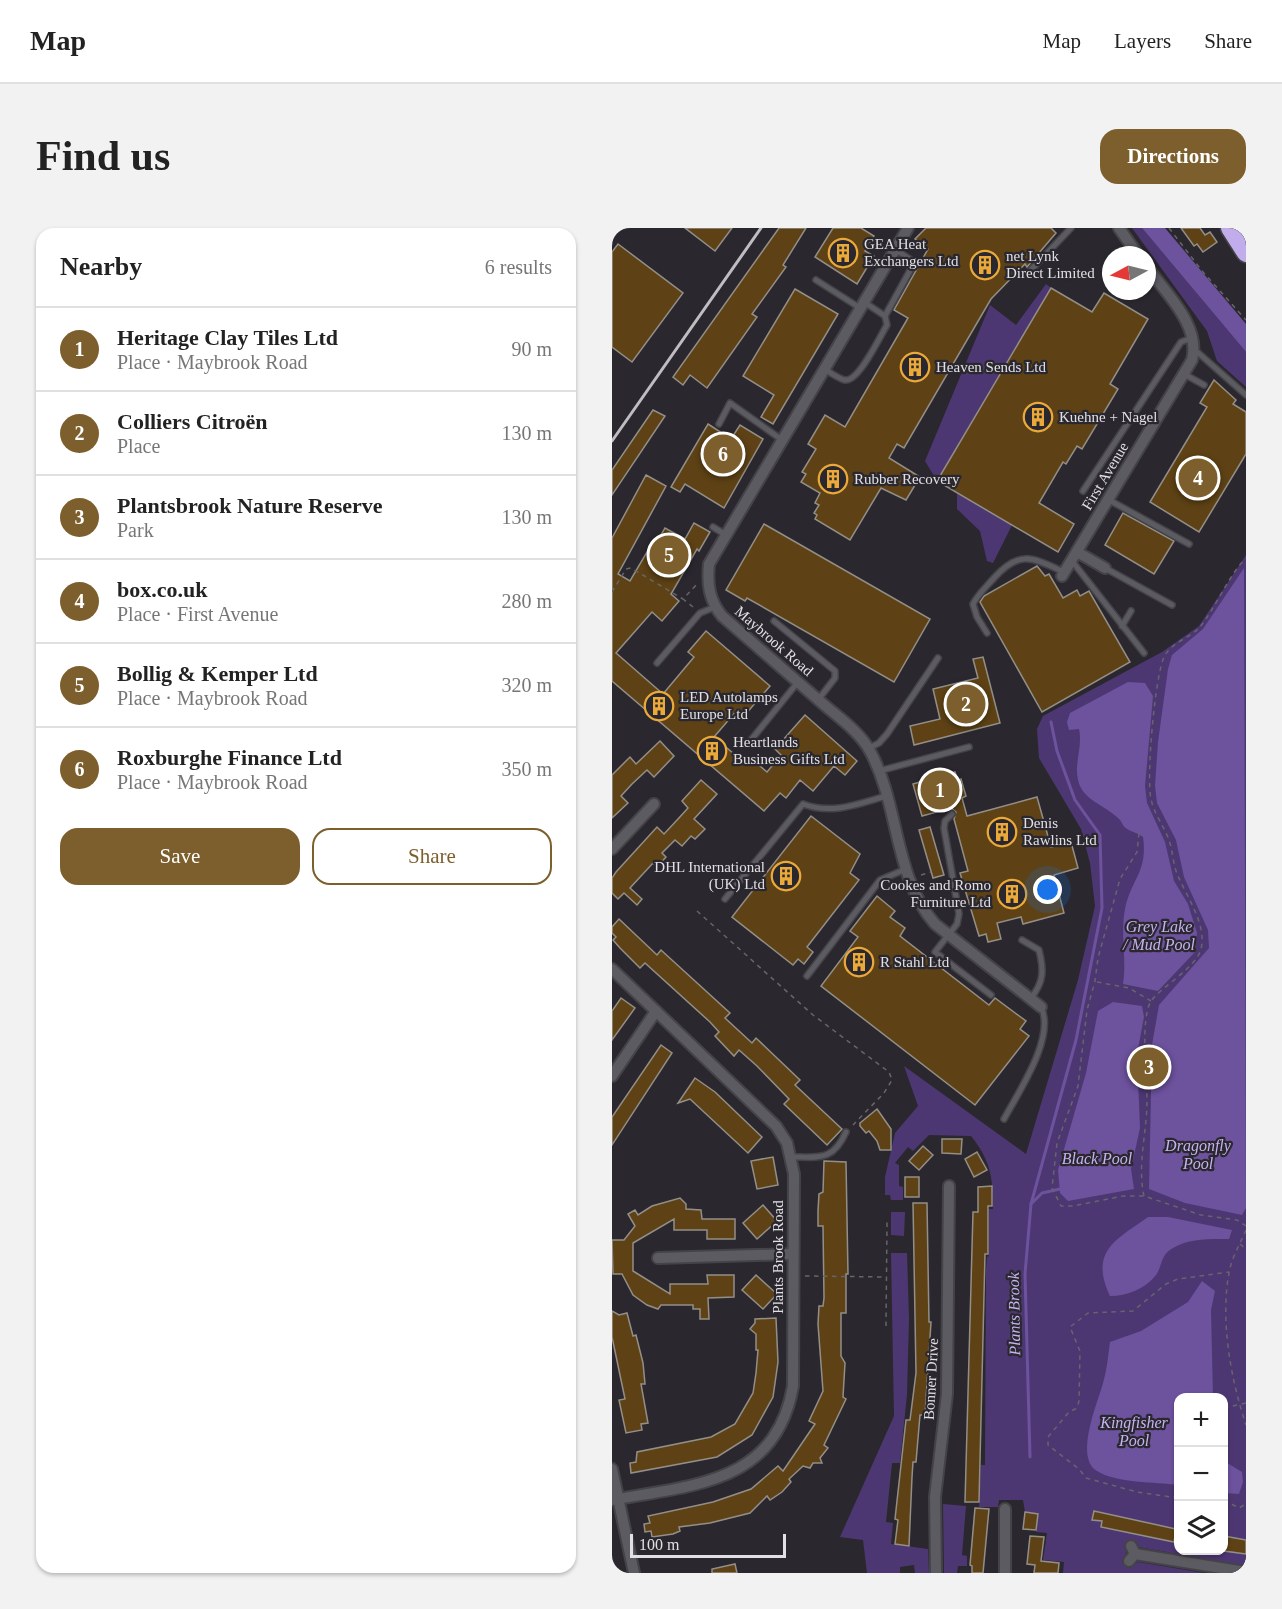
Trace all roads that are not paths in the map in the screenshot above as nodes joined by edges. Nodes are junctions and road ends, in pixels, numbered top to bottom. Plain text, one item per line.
1 (908, 228) edge
2 (1071, 228) edge
3 (1119, 228) edge
4 (1230, 228) edge
5 (1132, 246) edge
6 (895, 249) junction
7 (1246, 253) edge
8 (1028, 273) dead end
9 (816, 280) dead end
10 (1156, 280) edge
11 (862, 305) junction
12 (885, 315) junction
13 (1192, 338) junction
14 (1195, 350) junction
15 (824, 369) junction
16 (1184, 374) junction
17 (1204, 385) dead end
18 (1246, 395) edge
19 (719, 424) dead end
20 (782, 440) junction
21 (1083, 491) dead end
22 (1108, 500) junction
23 (713, 527) dead end
24 (726, 535) junction
25 (1189, 544) dead end
26 (1074, 557) junction
27 (1105, 568) joint
28 (1063, 574) joint
29 (1172, 605) dead end
30 (714, 607) junction
31 (1131, 612) dead end
32 (774, 621) dead end
33 (1122, 626) junction
34 (987, 633) dead end
35 (1144, 653) dead end
36 (938, 658) dead end
37 (657, 663) dead end
38 (798, 682) junction
39 (818, 700) junction
40 (751, 740) dead end
41 (969, 747) dead end
42 (869, 748) junction
43 (879, 771) junction
44 (886, 796) junction
45 (654, 804) dead end
46 (952, 814) dead end
47 (612, 849) edge
48 (906, 869) junction
49 (725, 899) dead end
50 (948, 934) junction
51 (1022, 940) dead end
52 (612, 969) edge
53 (807, 976) dead end
54 (991, 995) dead end
55 (1031, 998) junction
56 (1041, 1007) joint
57 (656, 1011) junction
58 (612, 1076) edge
59 (1004, 1119) dead end
60 (846, 1132) road end
61 (792, 1157) junction
62 (949, 1186) dead end
63 (792, 1254) junction
64 (658, 1258) dead end
65 (612, 1468) edge
66 (615, 1499) edge
67 (1005, 1509) dead end
68 (1132, 1554) dead end
69 (1246, 1572) edge
70 (634, 1573) edge
71 (936, 1573) edge
72 (1005, 1573) edge

1 - 6 street
2 - 8 lane
3 - 5 street
4 - 7 highway
6 - 11 street
6 - 12 lane
9 - 11 lane
10 - 13 street
11 - 12 lane
11 - 15 street
12 - 15 lane
13 - 14 street
13 - 21 lane
14 - 16 street, First Avenue
14 - 18 lane
15 - 20 street
16 - 17 lane
16 - 22 street, First Avenue
19 - 20 lane
20 - 24 street
22 - 25 lane
22 - 26 street, First Avenue
23 - 24 lane
24 - 30 street, Maybrook Road
26 - 27 street
26 - 28 street, First Avenue
26 - 33 lane
27 - 29 lane
28 - 34 lane
30 - 37 lane
30 - 38 street, Maybrook Road
31 - 33 lane
32 - 39 lane
33 - 35 lane
36 - 42 lane
38 - 39 street, Maybrook Road
38 - 40 lane
39 - 42 street, Maybrook Road
41 - 43 lane
42 - 43 street, Maybrook Road
43 - 44 street, Maybrook Road
44 - 48 street, Maybrook Road
44 - 49 lane
45 - 47 street
46 - 50 lane
48 - 50 street, Maybrook Road
48 - 53 lane
50 - 54 lane
50 - 55 street, Maybrook Road
51 - 55 lane
52 - 57 street, Plants Brook Road
55 - 56 street, Maybrook Road
56 - 59 lane
57 - 58 street
57 - 61 street, Plants Brook Road
60 - 61 lane
61 - 63 street, Plants Brook Road
62 - 71 street, Bonner Drive
63 - 64 street
63 - 66 street, Plants Brook Road
65 - 66 street
66 - 70 street
67 - 72 street
68 - 69 street

